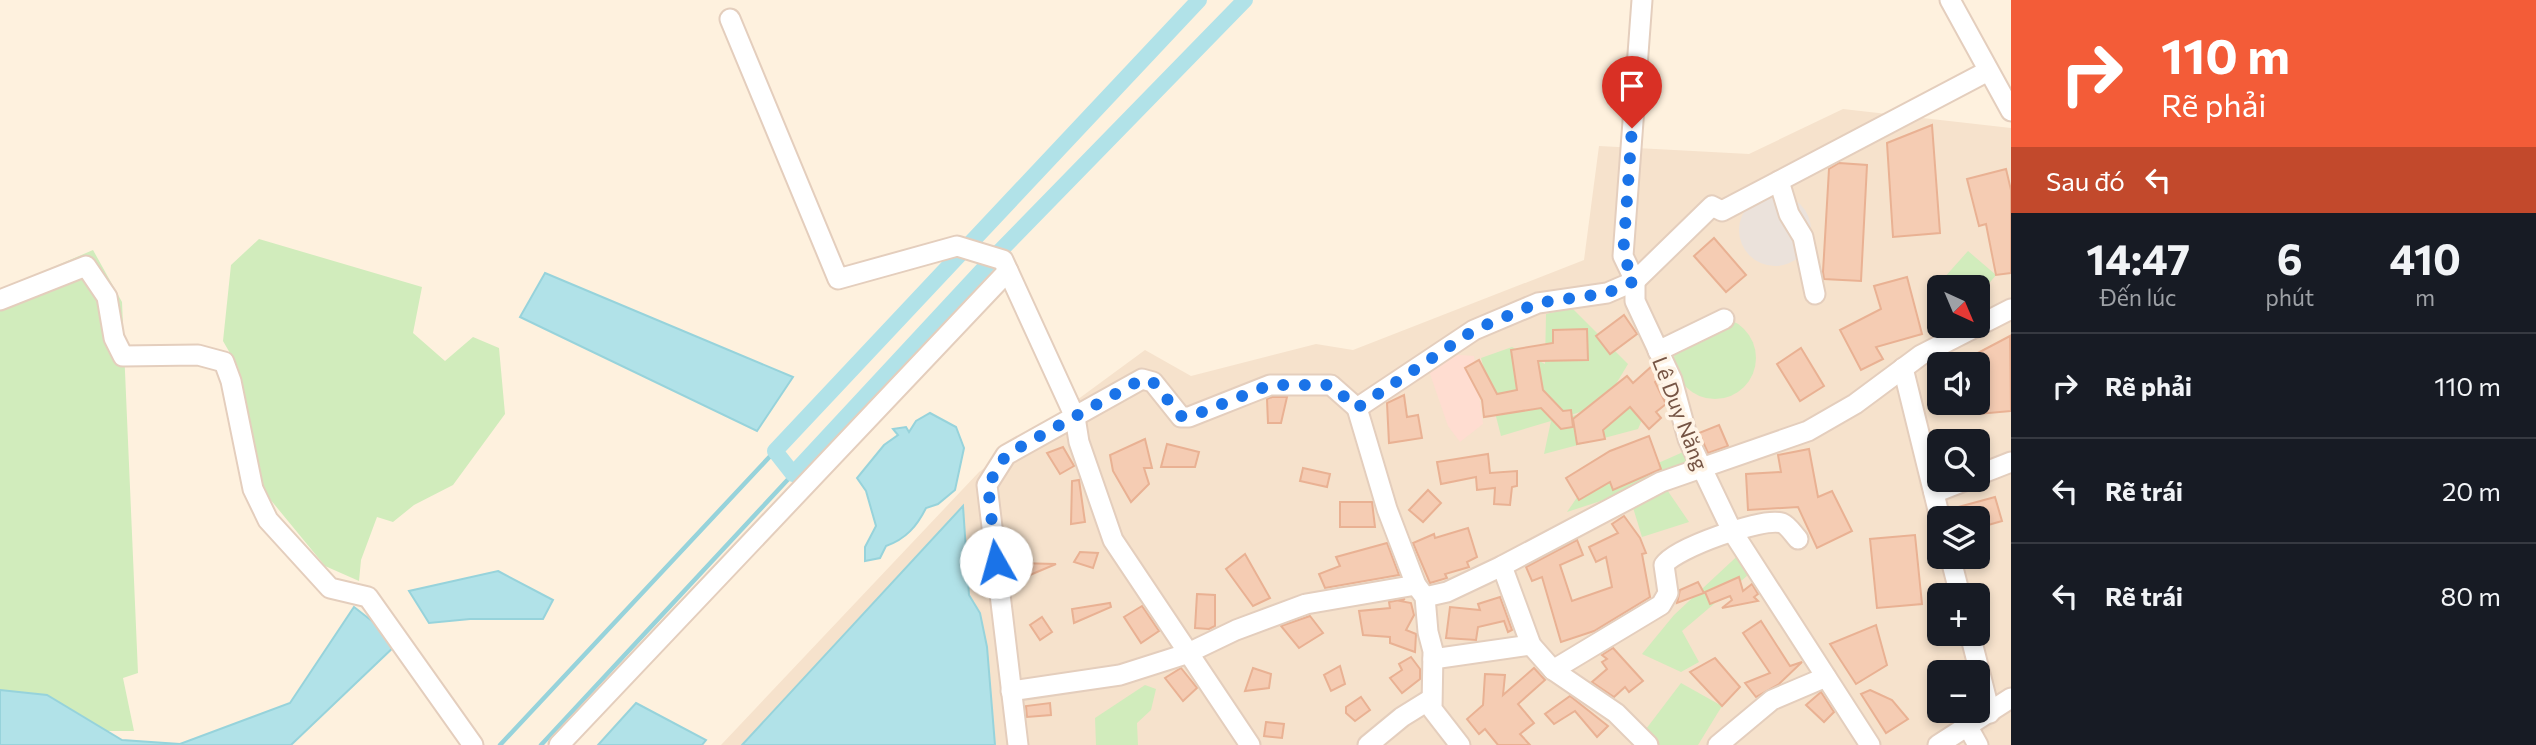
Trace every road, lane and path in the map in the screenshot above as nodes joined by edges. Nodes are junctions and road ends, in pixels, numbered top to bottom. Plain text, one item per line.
1 (1642, 0) edge
2 (1950, 0) edge
3 (730, 19) dead end
4 (1988, 71) junction
5 (2011, 111) edge
6 (1779, 181) junction
7 (1006, 265) junction
8 (1635, 281) junction
9 (1815, 294) dead end
10 (0, 300) edge
11 (2011, 309) edge
12 (1724, 319) dead end
13 (1658, 351) junction
14 (1903, 368) junction
15 (1357, 408) junction
16 (1075, 417) junction
17 (2011, 462) edge
18 (1702, 469) junction
19 (1990, 470) edge
20 (1934, 493) joint
21 (1937, 506) edge
22 (1732, 531) junction
23 (1798, 539) dead end
24 (1502, 566) junction
25 (1420, 591) junction
26 (1531, 645) junction
27 (1186, 654) junction
28 (1433, 659) junction
29 (1553, 670) junction
30 (1826, 677) junction
31 (1012, 691) junction
32 (2011, 698) edge
33 (1431, 699) junction
34 (1990, 713) edge
35 (1974, 723) edge
36 (1968, 727) junction
37 (473, 745) edge
38 (559, 745) edge
39 (1018, 745) edge
40 (1250, 745) edge
41 (1368, 745) edge
42 (1460, 745) edge
43 (1648, 745) edge
44 (1718, 745) edge
45 (1870, 745) edge
46 (1938, 745) edge
47 (1978, 745) edge

1 - 8 street, Lê Duy Năng
2 - 4 street
3 - 7 street
4 - 5 street
4 - 6 street
6 - 8 street
6 - 9 street
7 - 16 street
7 - 38 street
8 - 13 street, Lê Duy Năng
8 - 15 street
10 - 37 street
11 - 14 street
12 - 13 street
13 - 18 street, Lê Duy Năng
14 - 18 street
14 - 20 street
15 - 16 street
15 - 25 street
16 - 27 street
16 - 31 street
17 - 19 street
18 - 22 street, Lê Duy Năng
18 - 24 street
20 - 21 street
22 - 23 street
22 - 29 street
22 - 30 street, Lê Duy Năng
24 - 25 street
24 - 26 street
25 - 27 street
25 - 28 street
26 - 28 street
26 - 29 street
27 - 31 street
27 - 40 street
28 - 33 street
29 - 43 street
30 - 44 street
30 - 45 street, Lê Duy Năng
31 - 39 street
32 - 34 street
33 - 41 street
33 - 42 street
35 - 36 street
36 - 46 street
36 - 47 street

